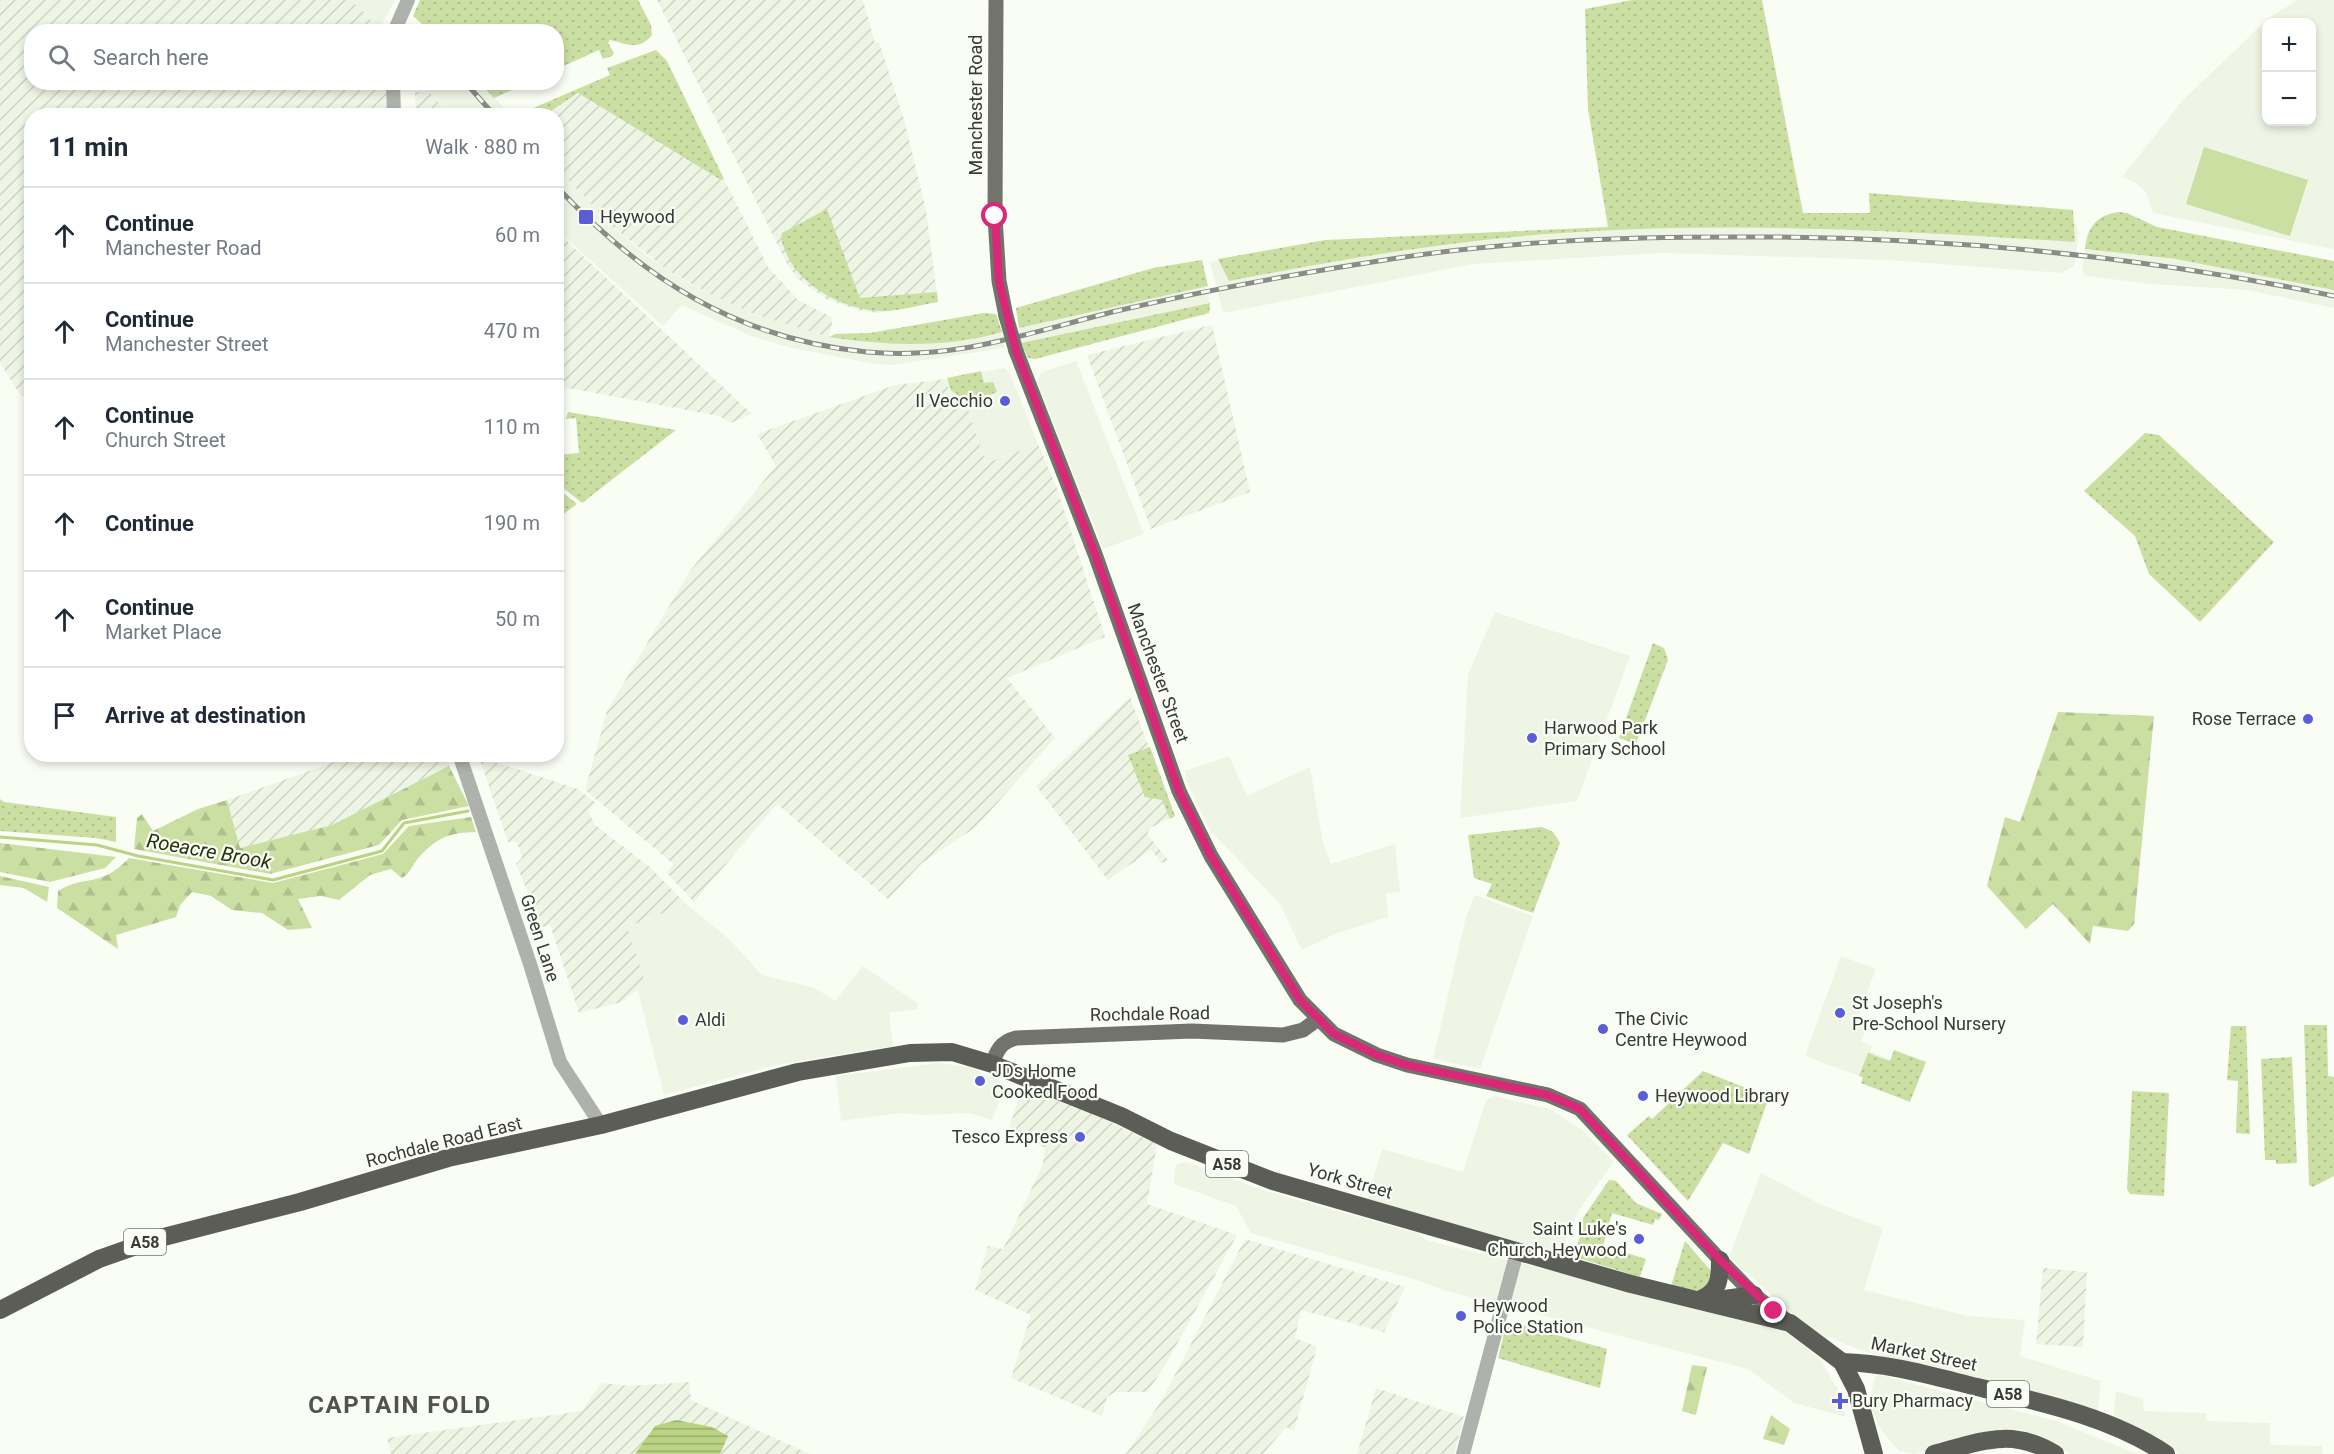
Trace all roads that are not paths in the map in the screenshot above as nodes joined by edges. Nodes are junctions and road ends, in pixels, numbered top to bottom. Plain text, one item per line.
1 (408, 0) edge
2 (996, 0) edge
3 (398, 24) edge
4 (393, 90) edge
5 (394, 108) edge
6 (1006, 316) joint
7 (462, 762) edge
8 (1318, 1019) junction
9 (910, 1053) joint
10 (992, 1064) junction
11 (601, 1125) junction
12 (1517, 1252) junction
13 (1720, 1260) junction
14 (1754, 1295) junction
15 (1697, 1300) junction
16 (0, 1310) edge
17 (1790, 1323) junction
18 (1842, 1362) junction
19 (1463, 1454) edge
20 (1875, 1454) edge
21 (1934, 1454) edge
22 (2055, 1454) edge
23 (2166, 1454) edge

1 - 3 street
2 - 6 main road, Manchester Road
4 - 5 street
6 - 8 main road, Manchester Street, bridge
7 - 11 street, Green Lane
8 - 10 main road, Rochdale Road
8 - 13 main road, Manchester Street
9 - 10 highway, York Street / A58
9 - 11 highway, Rochdale Road East / A58
10 - 12 highway, York Street / A58
11 - 16 highway, Rochdale Road East / A58
12 - 15 highway, York Street / A58
12 - 19 street
13 - 14 main road, Manchester Street
13 - 15 highway
14 - 15 highway
14 - 17 main road, Manchester Street
15 - 17 highway, York Street / A58
17 - 18 highway
18 - 20 highway
18 - 23 highway, Market Street / A58
21 - 22 highway

